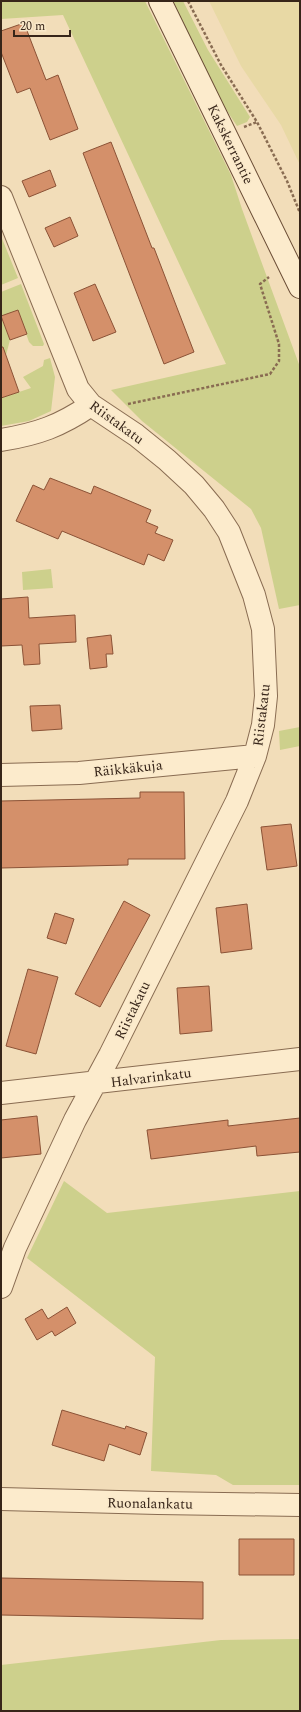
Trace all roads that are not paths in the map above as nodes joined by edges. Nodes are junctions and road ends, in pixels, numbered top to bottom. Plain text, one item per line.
1 (160, 1) edge
2 (1, 197) edge
3 (300, 287) edge
4 (91, 405) junction
5 (1, 440) edge
6 (255, 756) junction
7 (1, 775) edge
8 (300, 1059) edge
9 (94, 1084) junction
10 (1, 1093) edge
11 (1, 1287) edge
12 (1, 1499) edge
13 (300, 1505) edge

1 - 3 street, Kakskerrantie
2 - 4 street, Riistakatu
4 - 5 street
4 - 6 street, Riistakatu
6 - 7 street, Räikkäkuja
6 - 9 street, Riistakatu
8 - 9 street, Halvarinkatu
9 - 10 street, Halvarinkatu
9 - 11 street, Riistakatu
12 - 13 street, Ruonalankatu

